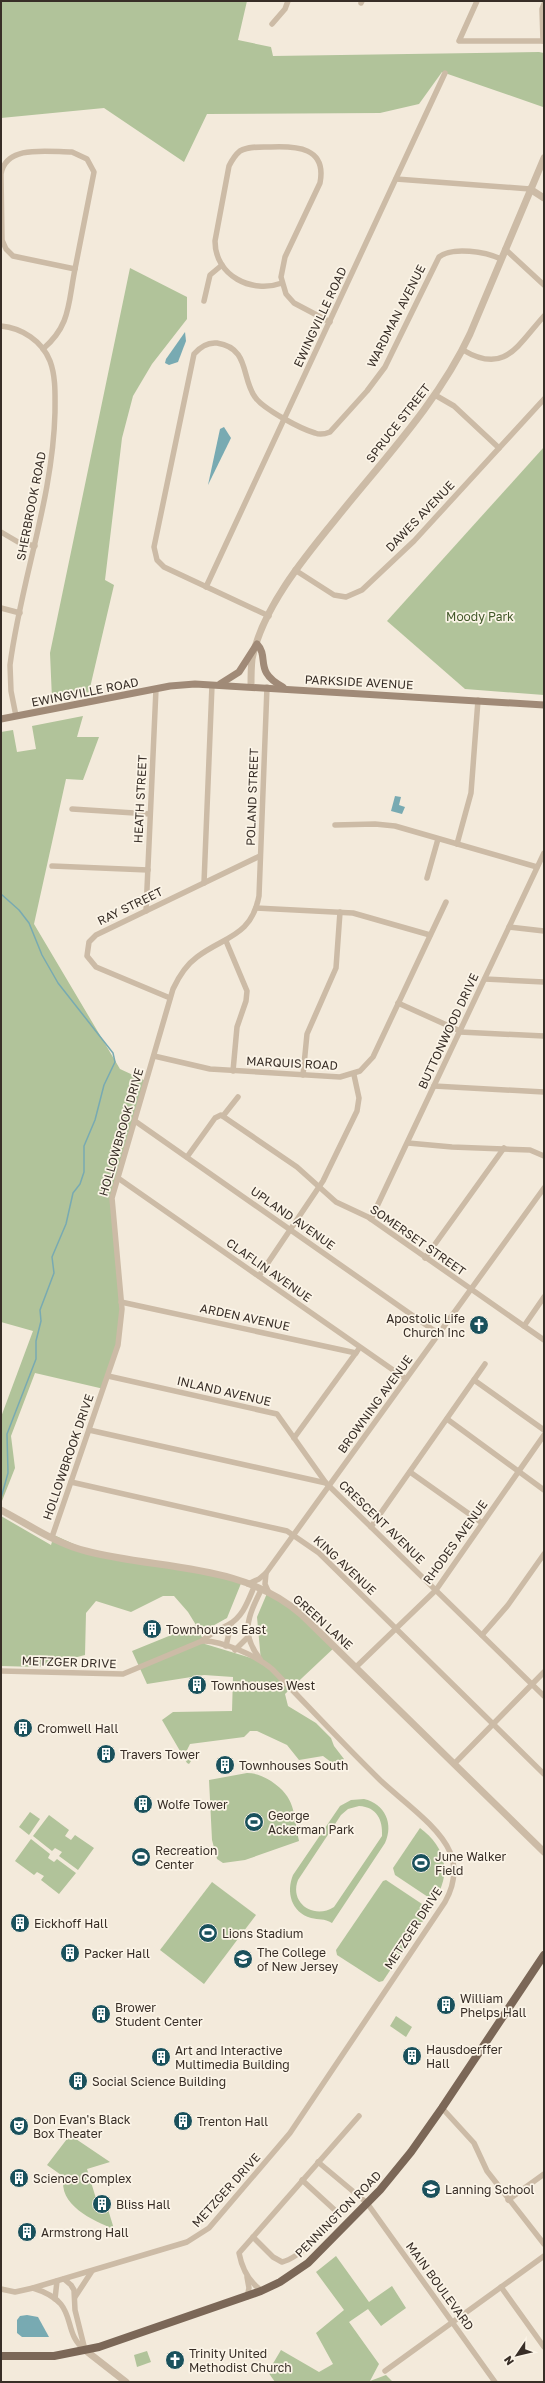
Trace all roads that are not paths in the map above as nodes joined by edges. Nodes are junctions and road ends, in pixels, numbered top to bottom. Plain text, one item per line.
1 (288, 1) edge
2 (477, 1) edge
3 (544, 4) edge
4 (272, 24) dead end
5 (544, 41) edge
6 (445, 73) dead end
7 (544, 158) edge
8 (396, 179) junction
9 (530, 189) junction
10 (544, 198) edge
11 (505, 249) junction
12 (501, 259) junction
13 (222, 265) junction
14 (75, 269) junction
15 (282, 283) junction
16 (544, 285) edge
17 (204, 301) dead end
18 (544, 316) edge
19 (330, 322) junction
20 (1, 326) edge
21 (43, 348) junction
22 (463, 350) junction
23 (435, 395) junction
24 (544, 399) edge
25 (285, 418) junction
26 (500, 448) junction
27 (1, 532) edge
28 (35, 546) junction
29 (295, 570) junction
30 (206, 586) junction
31 (1, 608) edge
32 (20, 613) junction
33 (269, 616) junction
34 (257, 644) junction
35 (215, 684) junction
36 (173, 686) joint
37 (251, 686) junction
38 (267, 687) junction
39 (284, 688) junction
40 (156, 689) junction
41 (478, 700) junction
42 (544, 705) edge
43 (16, 716) junction
44 (1, 719) edge
45 (72, 809) dead end
46 (150, 814) junction
47 (335, 825) dead end
48 (438, 839) junction
49 (457, 844) junction
50 (544, 853) edge
51 (260, 856) junction
52 (52, 866) dead end
53 (537, 867) junction
54 (148, 870) junction
55 (427, 878) dead end
56 (204, 883) junction
57 (446, 902) dead end
58 (256, 908) junction
59 (146, 911) junction
60 (340, 912) junction
61 (509, 927) junction
62 (544, 931) edge
63 (430, 935) junction
64 (226, 941) junction
65 (485, 979) junction
66 (544, 982) edge
67 (170, 998) junction
68 (398, 1002) junction
69 (460, 1032) junction
70 (544, 1036) edge
71 (154, 1056) junction
72 (233, 1071) junction
73 (354, 1074) junction
74 (303, 1075) junction
75 (434, 1086) junction
76 (544, 1092) edge
77 (238, 1097) dead end
78 (223, 1116) junction
79 (135, 1121) junction
80 (408, 1143) junction
81 (504, 1148) junction
82 (544, 1156) edge
83 (187, 1157) junction
84 (118, 1178) junction
85 (318, 1188) junction
86 (544, 1188) edge
87 (371, 1219) junction
88 (291, 1230) junction
89 (425, 1258) junction
90 (259, 1276) junction
91 (470, 1290) junction
92 (544, 1297) edge
93 (121, 1302) junction
94 (524, 1326) junction
95 (439, 1334) junction
96 (544, 1340) edge
97 (360, 1347) junction
98 (356, 1353) junction
99 (485, 1364) dead end
100 (108, 1376) junction
101 (406, 1379) junction
102 (474, 1380) junction
103 (447, 1419) junction
104 (89, 1430) junction
105 (544, 1430) edge
106 (544, 1435) edge
107 (294, 1438) junction
108 (519, 1470) junction
109 (410, 1472) junction
110 (71, 1482) junction
111 (328, 1484) junction
112 (544, 1490) edge
113 (1, 1510) edge
114 (482, 1523) junction
115 (372, 1527) junction
116 (294, 1535) junction
117 (52, 1537) junction
118 (544, 1554) edge
119 (266, 1573) junction
120 (254, 1587) junction
121 (436, 1590) junction
122 (269, 1593) junction
123 (231, 1624) junction
124 (396, 1628) junction
125 (482, 1634) junction
126 (248, 1638) junction
127 (202, 1641) junction
128 (226, 1646) junction
129 (235, 1650) junction
130 (262, 1661) junction
131 (356, 1667) junction
132 (1, 1671) edge
133 (544, 1672) edge
134 (532, 1684) junction
135 (544, 1696) edge
136 (493, 1724) junction
137 (454, 1764) junction
138 (544, 1774) edge
139 (544, 1852) edge
140 (544, 1955) edge
141 (442, 2108) junction
142 (359, 2116) dead end
143 (318, 2162) junction
144 (544, 2174) edge
145 (302, 2180) junction
146 (508, 2200) junction
147 (367, 2204) junction
148 (253, 2237) junction
149 (544, 2244) edge
150 (544, 2256) edge
151 (93, 2271) junction
152 (246, 2275) junction
153 (64, 2279) junction
154 (57, 2281) junction
155 (501, 2287) junction
156 (33, 2288) junction
157 (1, 2289) edge
158 (262, 2291) junction
159 (247, 2297) junction
160 (75, 2298) junction
161 (56, 2299) junction
162 (453, 2322) junction
163 (544, 2347) edge
164 (85, 2350) junction
165 (1, 2356) edge
166 (385, 2371) dead end
167 (126, 2382) edge
168 (495, 2382) edge

1 - 4 street
2 - 5 street
3 - 5 street
6 - 8 street, EWINGVILLE ROAD
7 - 9 street, SPRUCE STREET
8 - 9 street
8 - 19 street, EWINGVILLE ROAD
9 - 10 street
9 - 11 street, SPRUCE STREET
11 - 12 street, SPRUCE STREET
11 - 16 street
12 - 22 street, SPRUCE STREET
12 - 25 street, WARDMAN AVENUE
13 - 15 street
13 - 15 street
13 - 17 street
14 - 14 street
14 - 21 street
15 - 19 street
18 - 22 street
19 - 25 street, EWINGVILLE ROAD
20 - 21 street, SHERBROOK ROAD
21 - 28 street, SHERBROOK ROAD
22 - 23 street, SPRUCE STREET
23 - 26 street
23 - 29 street, SPRUCE STREET
24 - 26 street, DAWES AVENUE
25 - 30 street, EWINGVILLE ROAD
25 - 30 street, WARDMAN AVENUE
26 - 29 street, DAWES AVENUE
27 - 28 street
28 - 32 street, SHERBROOK ROAD
29 - 33 street, SPRUCE STREET
30 - 33 street, WARDMAN AVENUE
31 - 32 street
32 - 43 street, SHERBROOK ROAD
33 - 34 street, SPRUCE STREET
34 - 35 main road
34 - 37 street, SPRUCE STREET
34 - 39 main road
35 - 36 main road, PARKSIDE AVENUE
35 - 37 main road, PARKSIDE AVENUE
35 - 56 street
36 - 40 main road, EWINGVILLE ROAD
37 - 38 main road, PARKSIDE AVENUE
38 - 39 main road, PARKSIDE AVENUE
38 - 51 street, POLAND STREET
39 - 41 main road, PARKSIDE AVENUE
40 - 43 main road, EWINGVILLE ROAD
40 - 46 street, HEATH STREET
41 - 42 main road, PARKSIDE AVENUE
41 - 49 street
43 - 44 main road, EWINGVILLE ROAD
45 - 46 street
46 - 54 street, HEATH STREET
47 - 48 street
48 - 49 street
48 - 55 street
49 - 53 street
50 - 53 street, BUTTONWOOD DRIVE
51 - 56 street, RAY STREET
51 - 58 street, POLAND STREET
52 - 54 street
53 - 61 street, BUTTONWOOD DRIVE
54 - 59 street, HEATH STREET
56 - 59 street, RAY STREET
57 - 63 street, MARQUIS ROAD
58 - 60 street
58 - 64 street, HOLLOWBROOK DRIVE
59 - 67 street, RAY STREET
60 - 63 street
60 - 74 street
61 - 62 street
61 - 65 street, BUTTONWOOD DRIVE
63 - 68 street, MARQUIS ROAD
64 - 67 street, HOLLOWBROOK DRIVE
64 - 72 street
65 - 66 street
65 - 69 street, BUTTONWOOD DRIVE
67 - 71 street, HOLLOWBROOK DRIVE
68 - 69 street
68 - 73 street, MARQUIS ROAD
69 - 70 street
69 - 75 street, BUTTONWOOD DRIVE
71 - 72 street, MARQUIS ROAD
71 - 79 street, HOLLOWBROOK DRIVE
72 - 74 street, MARQUIS ROAD
73 - 74 street, MARQUIS ROAD
73 - 85 street
75 - 76 street
75 - 80 street, BUTTONWOOD DRIVE
77 - 78 street
78 - 83 street
78 - 85 street, SOMERSET STREET
79 - 83 street, UPLAND AVENUE
79 - 84 street, HOLLOWBROOK DRIVE
80 - 81 street
80 - 87 street, BUTTONWOOD DRIVE
81 - 82 street
81 - 89 street
83 - 88 street, UPLAND AVENUE
84 - 90 street, CLAFLIN AVENUE
84 - 93 street, HOLLOWBROOK DRIVE
85 - 87 street, SOMERSET STREET
85 - 88 street
86 - 91 street, BROWNING AVENUE
87 - 89 street, SOMERSET STREET
88 - 90 street
88 - 95 street, UPLAND AVENUE
89 - 91 street, SOMERSET STREET
90 - 97 street, CLAFLIN AVENUE
91 - 94 street, SOMERSET STREET
91 - 95 street, BROWNING AVENUE
92 - 94 street
93 - 98 street, ARDEN AVENUE
93 - 100 street, HOLLOWBROOK DRIVE
94 - 96 street, SOMERSET STREET
95 - 101 street, BROWNING AVENUE
97 - 98 street
97 - 101 street, CLAFLIN AVENUE
98 - 107 street
99 - 102 street
100 - 104 street, HOLLOWBROOK DRIVE
100 - 107 street, INLAND AVENUE
101 - 111 street, BROWNING AVENUE
102 - 103 street
102 - 105 street
103 - 108 street
103 - 109 street
104 - 110 street, HOLLOWBROOK DRIVE
104 - 111 street, CRESCENT AVENUE
106 - 108 street, RHODES AVENUE
107 - 111 street, INLAND AVENUE
108 - 112 street
108 - 114 street, RHODES AVENUE
109 - 114 street
109 - 115 street
110 - 116 street, KING AVENUE
110 - 117 street, HOLLOWBROOK DRIVE
111 - 115 street, CRESCENT AVENUE
111 - 116 street, BROWNING AVENUE
113 - 117 street, GREEN LANE
114 - 121 street, RHODES AVENUE
115 - 121 street, CRESCENT AVENUE
116 - 119 street, BROWNING AVENUE
116 - 124 street, KING AVENUE
117 - 120 street, GREEN LANE
118 - 125 street
119 - 120 street
119 - 122 street
120 - 122 street, GREEN LANE
120 - 123 street
120 - 126 street
121 - 124 street, RHODES AVENUE
121 - 125 street, CRESCENT AVENUE
122 - 131 street, GREEN LANE
123 - 127 street
123 - 128 street
124 - 131 street, RHODES AVENUE
124 - 136 street, KING AVENUE
125 - 134 street, CRESCENT AVENUE
126 - 129 street
126 - 130 street
127 - 128 street, METZGER DRIVE
127 - 132 street, METZGER DRIVE
128 - 129 street, METZGER DRIVE
129 - 130 street, METZGER DRIVE
130 - 151 street, METZGER DRIVE
131 - 137 street, GREEN LANE
133 - 134 street
134 - 135 street, CRESCENT AVENUE
134 - 136 street
136 - 137 street
136 - 138 street, KING AVENUE
137 - 139 street, GREEN LANE
140 - 141 main road, PENNINGTON ROAD
141 - 146 street
141 - 147 main road, PENNINGTON ROAD
142 - 143 street
143 - 145 street
143 - 147 street, MAIN BOULEVARD
144 - 146 street
145 - 148 street
145 - 148 street
146 - 149 street
147 - 158 main road, PENNINGTON ROAD
147 - 162 street, MAIN BOULEVARD
148 - 152 street
150 - 155 street
151 - 153 street, METZGER DRIVE
151 - 160 street
152 - 158 street
152 - 159 street
153 - 154 street, METZGER DRIVE
153 - 160 street
154 - 156 street, METZGER DRIVE
154 - 161 street
155 - 162 street
155 - 163 street
156 - 157 street, METZGER DRIVE
156 - 161 street
158 - 159 main road, PENNINGTON ROAD
159 - 164 main road, PENNINGTON ROAD
160 - 164 street
161 - 164 street
162 - 166 street
162 - 168 street, MAIN BOULEVARD
164 - 165 main road, PENNINGTON ROAD
164 - 167 street

